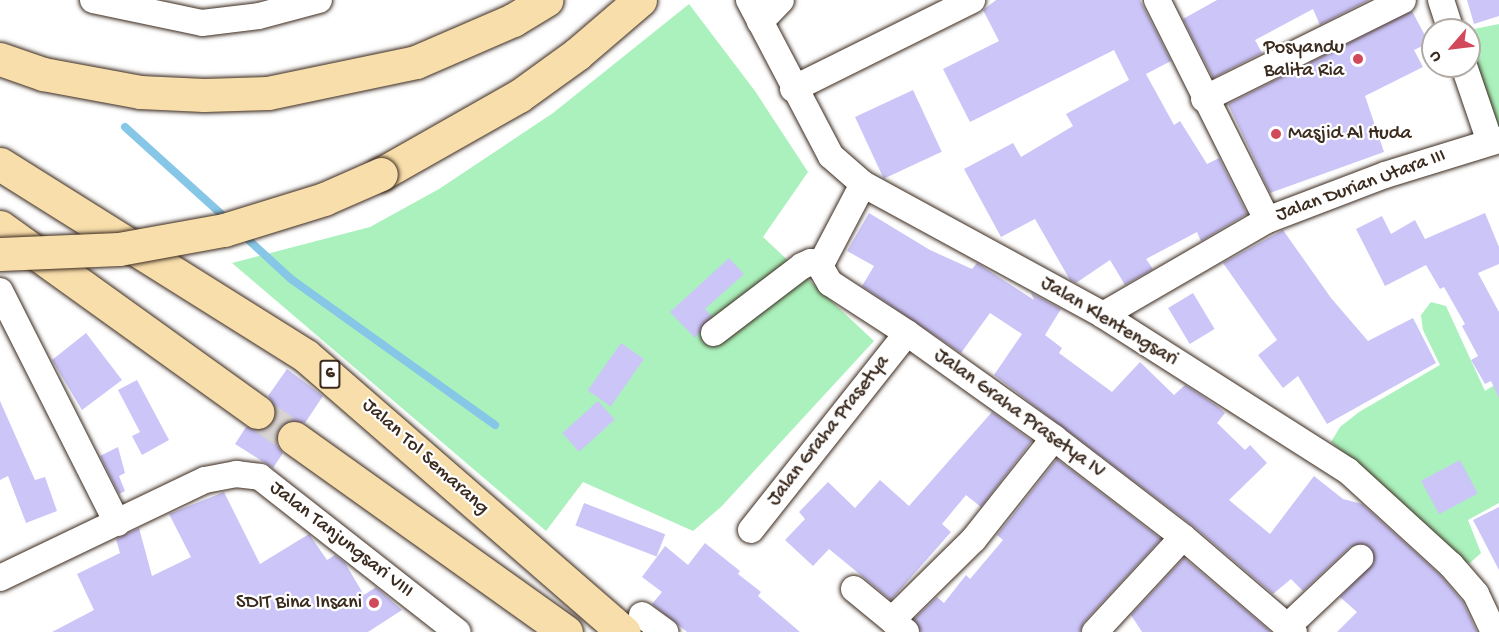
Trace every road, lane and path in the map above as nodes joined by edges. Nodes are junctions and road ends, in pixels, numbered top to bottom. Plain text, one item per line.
1 (93, 0) edge
2 (319, 0) edge
3 (546, 0) edge
4 (781, 0) edge
5 (972, 0) edge
6 (1157, 0) edge
7 (1403, 0) edge
8 (1441, 0) edge
9 (636, 4) edge
10 (755, 11) edge
11 (1447, 18) edge
12 (0, 59) edge
13 (1469, 78) edge
14 (793, 89) junction
15 (1204, 99) junction
16 (1494, 141) edge
17 (0, 164) edge
18 (863, 184) junction
19 (1268, 220) junction
20 (0, 227) edge
21 (0, 254) edge
22 (820, 266) junction
23 (0, 291) edge
24 (1103, 315) junction
25 (714, 333) dead end
26 (907, 333) junction
27 (257, 412) tunnel mouth
28 (294, 438) tunnel mouth
29 (1054, 438) junction
30 (117, 523) junction
31 (751, 530) dead end
32 (1183, 537) junction
33 (1360, 558) dead end
34 (0, 578) edge
35 (854, 589) dead end
36 (900, 622) edge
37 (633, 623) edge
38 (1292, 629) edge
39 (458, 632) edge
40 (566, 632) edge
41 (665, 632) edge
42 (1095, 632) edge
43 (1494, 632) edge

1 - 2 street
3 - 12 highway
4 - 10 street
5 - 14 street
6 - 15 street
7 - 15 street
8 - 11 street
9 - 21 highway, bridge
10 - 14 street, Jalan Klentengsari
13 - 16 street
14 - 18 street, Jalan Klentengsari
15 - 19 street
16 - 19 street, Jalan Durian Utara III
17 - 37 highway, Jalan Tol Semarang / 6
18 - 22 street
18 - 24 street, Jalan Klentengsari
19 - 24 street, Jalan Durian Utara III
20 - 27 highway
22 - 25 street
22 - 26 street, Jalan Graha Prasetya IV
23 - 30 street
24 - 43 street, Jalan Klentengsari
26 - 29 street, Jalan Graha Prasetya IV
26 - 31 street, Jalan Graha Prasetya
28 - 40 highway
29 - 32 street, Jalan Graha Prasetya IV
29 - 36 street
30 - 34 street, Jalan Tanjungsari VIII
30 - 39 street, Jalan Tanjungsari VIII
32 - 38 street, Jalan Graha Prasetya IV
32 - 42 street
33 - 38 street
35 - 36 street
37 - 41 street

